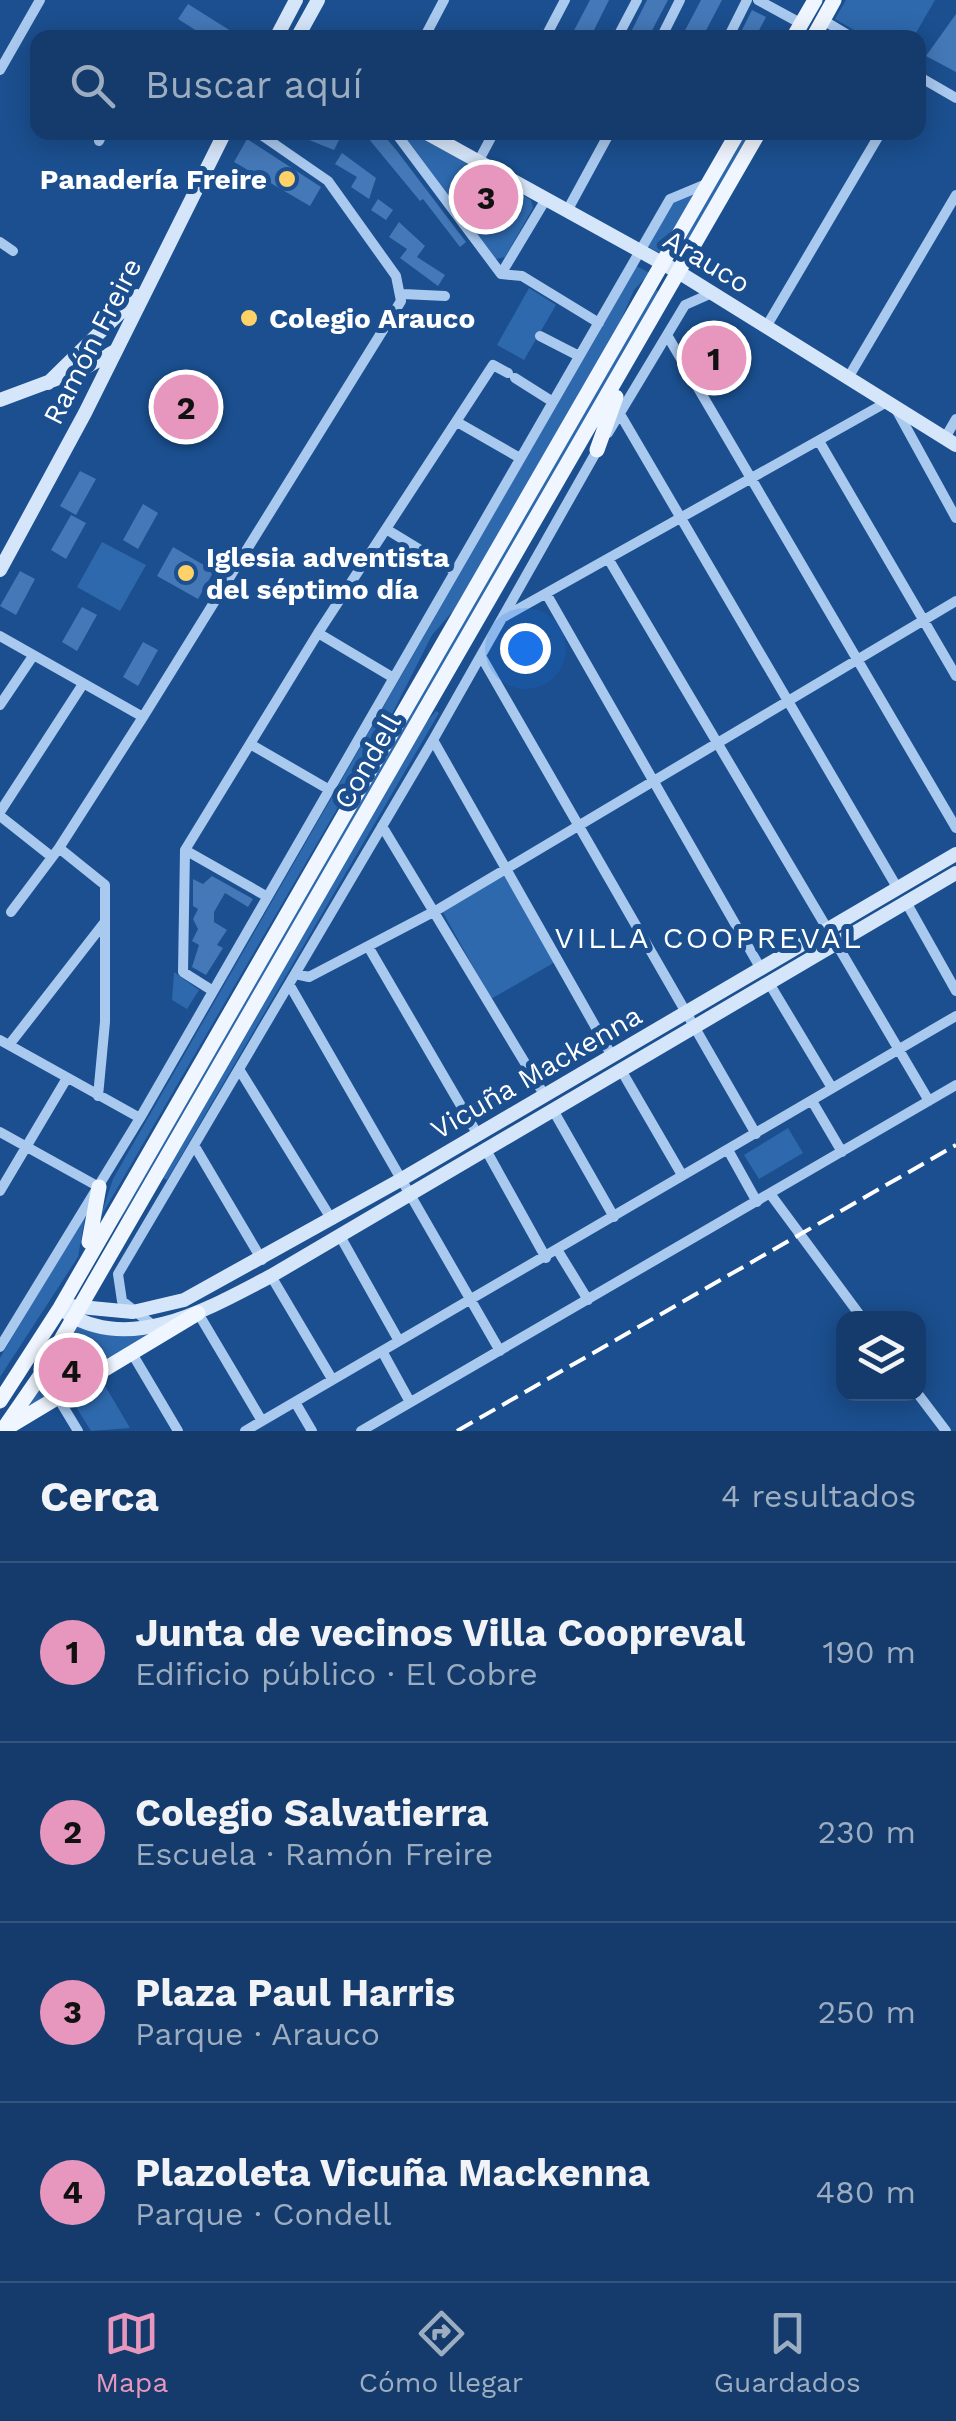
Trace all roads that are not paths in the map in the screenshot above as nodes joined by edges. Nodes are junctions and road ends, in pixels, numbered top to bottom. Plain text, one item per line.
1 (40, 0) edge
2 (296, 0) edge
3 (318, 0) edge
4 (444, 0) edge
5 (565, 0) edge
6 (637, 0) edge
7 (680, 0) edge
8 (747, 0) edge
9 (758, 0) edge
10 (815, 0) edge
11 (834, 0) edge
12 (823, 20) junction
13 (280, 30) edge
14 (301, 30) edge
15 (428, 30) edge
16 (551, 30) edge
17 (622, 30) edge
18 (665, 30) edge
19 (732, 30) edge
20 (798, 30) edge
21 (817, 30) edge
22 (840, 30) edge
23 (0, 70) edge
24 (926, 81) edge
25 (956, 98) edge
26 (221, 140) edge
27 (268, 140) edge
28 (402, 140) edge
29 (439, 140) edge
30 (490, 140) edge
31 (606, 140) edge
32 (729, 140) edge
33 (755, 140) edge
34 (876, 140) edge
35 (478, 162) junction
36 (706, 184) junction
37 (956, 195) edge
38 (546, 199) junction
39 (566, 211) junction
40 (0, 242) edge
41 (12, 251) dead end
42 (641, 252) junction
43 (662, 263) junction
44 (155, 271) junction
45 (680, 273) junction
46 (501, 274) junction
47 (712, 293) junction
48 (403, 294) junction
49 (445, 296) dead end
50 (599, 322) junction
51 (766, 327) junction
52 (540, 336) dead end
53 (668, 336) junction
54 (116, 351) junction
55 (580, 356) junction
56 (629, 360) junction
57 (83, 369) junction
58 (848, 378) junction
59 (48, 383) junction
60 (99, 386) junction
61 (0, 400) edge
62 (553, 402) junction
63 (892, 405) junction
64 (620, 414) junction
65 (956, 419) edge
66 (457, 422) junction
67 (818, 441) junction
68 (950, 442) edge
69 (596, 450) junction
70 (520, 458) junction
71 (751, 480) junction
72 (956, 518) edge
73 (681, 519) junction
74 (386, 529) junction
75 (609, 560) junction
76 (0, 570) edge
77 (455, 571) junction
78 (547, 595) junction
79 (956, 601) edge
80 (501, 619) junction
81 (924, 619) junction
82 (318, 633) junction
83 (0, 636) edge
84 (33, 656) junction
85 (481, 656) junction
86 (855, 660) junction
87 (392, 676) junction
88 (956, 676) edge
89 (83, 684) junction
90 (788, 698) junction
91 (0, 705) edge
92 (143, 717) junction
93 (433, 740) junction
94 (719, 740) junction
95 (250, 744) junction
96 (652, 780) junction
97 (328, 789) junction
98 (0, 814) edge
99 (577, 824) junction
100 (382, 826) junction
101 (956, 828) edge
102 (185, 850) junction
103 (55, 853) junction
104 (956, 854) edge
105 (504, 867) junction
106 (956, 872) edge
107 (266, 896) junction
108 (902, 896) junction
109 (437, 910) junction
110 (10, 912) dead end
111 (105, 922) junction
112 (832, 936) junction
113 (369, 948) junction
114 (765, 976) junction
115 (292, 979) junction
116 (212, 991) junction
117 (956, 991) edge
118 (956, 1016) edge
119 (692, 1019) junction
120 (4, 1042) edge
121 (898, 1048) junction
122 (612, 1056) junction
123 (239, 1069) junction
124 (621, 1070) junction
125 (67, 1078) junction
126 (956, 1085) edge
127 (832, 1088) junction
128 (98, 1096) junction
129 (545, 1096) junction
130 (812, 1101) junction
131 (929, 1101) junction
132 (554, 1110) junction
133 (140, 1118) junction
134 (0, 1132) edge
135 (756, 1134) junction
136 (478, 1135) junction
137 (194, 1145) junction
138 (26, 1146) junction
139 (486, 1150) junction
140 (728, 1150) junction
141 (842, 1152) junction
142 (682, 1175) junction
143 (402, 1180) junction
144 (99, 1186) junction
145 (0, 1192) edge
146 (411, 1194) junction
147 (771, 1195) junction
148 (757, 1202) junction
149 (614, 1217) junction
150 (332, 1220) junction
151 (340, 1236) junction
152 (558, 1251) junction
153 (87, 1256) junction
154 (546, 1258) junction
155 (262, 1260) junction
156 (272, 1276) junction
157 (470, 1300) junction
158 (588, 1300) junction
159 (71, 1310) junction
160 (857, 1311) edge
161 (133, 1312) junction
162 (198, 1313) junction
163 (154, 1326) junction
164 (399, 1340) junction
165 (0, 1347) edge
166 (382, 1350) junction
167 (500, 1351) junction
168 (133, 1355) junction
169 (332, 1379) junction
170 (58, 1398) junction
171 (0, 1401) edge
172 (923, 1401) edge
173 (295, 1402) junction
174 (410, 1402) junction
175 (262, 1422) junction
176 (2, 1431) edge
177 (78, 1431) edge
178 (178, 1431) edge
179 (245, 1431) edge
180 (312, 1431) edge
181 (361, 1431) edge
182 (946, 1431) edge

1 - 23 street
2 - 13 main road
3 - 14 main road
4 - 15 street
5 - 16 street
6 - 17 street
7 - 18 street
8 - 19 street
9 - 20 street
10 - 20 main road
11 - 12 main road
12 - 21 main road
12 - 22 street
24 - 25 street
26 - 44 main road, Ramón Freire
27 - 48 street
28 - 46 street
29 - 35 main road, Arauco
30 - 35 street
31 - 39 street
32 - 36 main road, Condell
33 - 45 main road, Condell
34 - 51 street
35 - 38 main road, Arauco
36 - 42 street
36 - 43 main road, Condell
37 - 58 street
38 - 39 main road, Arauco
38 - 46 street
39 - 42 main road, Arauco
40 - 41 street
42 - 43 main road, Arauco
42 - 50 street
43 - 45 main road, Arauco
43 - 153 main road, Condell
44 - 54 main road, Ramón Freire
44 - 59 main road
45 - 47 main road, Arauco
45 - 56 main road, Condell
46 - 50 street
47 - 51 main road, Arauco
47 - 53 street
48 - 49 street
48 - 92 street
50 - 55 street
51 - 58 main road, Arauco
52 - 55 street
53 - 64 street
53 - 71 street
54 - 57 main road
54 - 60 main road, Ramón Freire
55 - 62 street
56 - 69 main road
56 - 159 main road, Condell
57 - 59 main road
57 - 60 main road
58 - 63 main road, Arauco
59 - 61 main road
60 - 76 main road, Ramón Freire
62 - 66 street
62 - 70 street
63 - 67 street
63 - 68 main road, Arauco
63 - 72 street
64 - 69 street
64 - 73 street
65 - 68 street
66 - 70 street
66 - 74 street
67 - 71 street
67 - 81 street
69 - 80 street
70 - 77 street
71 - 73 street
71 - 86 street
73 - 75 street
73 - 90 street
74 - 77 street
74 - 82 street
75 - 78 street
75 - 94 street
77 - 87 street
78 - 80 street
78 - 96 street
79 - 81 street
80 - 85 street
81 - 86 street
81 - 88 street
82 - 87 street
82 - 95 street
83 - 84 street
84 - 89 street
84 - 91 street
85 - 93 street
85 - 99 street
86 - 90 street
86 - 101 street
87 - 97 street
89 - 92 street
89 - 98 street
90 - 94 street
90 - 108 street
92 - 103 street
93 - 100 street
93 - 105 street
94 - 96 street
94 - 112 street
95 - 97 street
95 - 102 street
96 - 99 street
96 - 114 street
97 - 107 street
98 - 103 street
99 - 105 street
99 - 119 street
100 - 109 street
100 - 115 street
102 - 107 street
102 - 116 street
103 - 110 street
103 - 111 street
104 - 108 main road, Vicuña Mackenna
105 - 109 street
105 - 122 street
106 - 108 main road, Vicuña Mackenna
107 - 116 street
108 - 112 main road, Vicuña Mackenna
108 - 117 street
109 - 113 street
109 - 129 street
111 - 120 street
111 - 128 street
112 - 114 main road, Vicuña Mackenna
112 - 121 street
113 - 115 street
113 - 136 street
114 - 119 main road, Vicuña Mackenna
114 - 127 street
115 - 123 street
115 - 143 street
116 - 133 street
118 - 121 street
119 - 122 main road, Vicuña Mackenna
119 - 124 main road, Vicuña Mackenna
119 - 135 street
120 - 125 street
121 - 127 street
121 - 131 street
122 - 129 main road, Vicuña Mackenna
123 - 137 street
123 - 150 street
124 - 132 main road, Vicuña Mackenna
124 - 142 street
125 - 128 street
125 - 138 street
126 - 131 street
127 - 130 street
128 - 133 street
129 - 136 main road, Vicuña Mackenna
130 - 135 street
130 - 141 street
131 - 141 street
132 - 139 main road, Vicuña Mackenna
132 - 149 street
133 - 144 street
134 - 138 street
135 - 140 street
136 - 143 main road, Vicuña Mackenna
137 - 155 street
137 - 161 street
138 - 144 street
138 - 145 street
139 - 146 main road, Vicuña Mackenna
139 - 154 street
140 - 142 street
140 - 148 street
141 - 147 street
142 - 149 street
143 - 146 street
143 - 150 main road, Vicuña Mackenna
144 - 153 main road
144 - 165 street
146 - 151 main road, Vicuña Mackenna
146 - 157 street
147 - 148 street
147 - 160 street
148 - 158 street
149 - 152 street
150 - 155 main road, Vicuña Mackenna
151 - 156 main road, Vicuña Mackenna
151 - 164 street
152 - 154 street
152 - 158 street
153 - 159 main road, Condell
154 - 157 street
155 - 161 main road, Vicuña Mackenna
156 - 162 main road, Vicuña Mackenna
156 - 169 street
157 - 164 street
157 - 167 street
158 - 167 street
159 - 161 main road, Vicuña Mackenna
159 - 163 main road, Vicuña Mackenna
159 - 171 main road, Condell
159 - 176 main road, Condell
161 - 163 street, Vicuña Mackenna
162 - 163 main road, Vicuña Mackenna
162 - 168 main road
162 - 175 street
164 - 166 street
166 - 169 street
166 - 174 street
167 - 174 street
168 - 170 main road
168 - 178 street
169 - 173 street
170 - 176 main road
170 - 177 street
172 - 182 street
173 - 175 street
173 - 180 street
174 - 181 street
175 - 179 street

